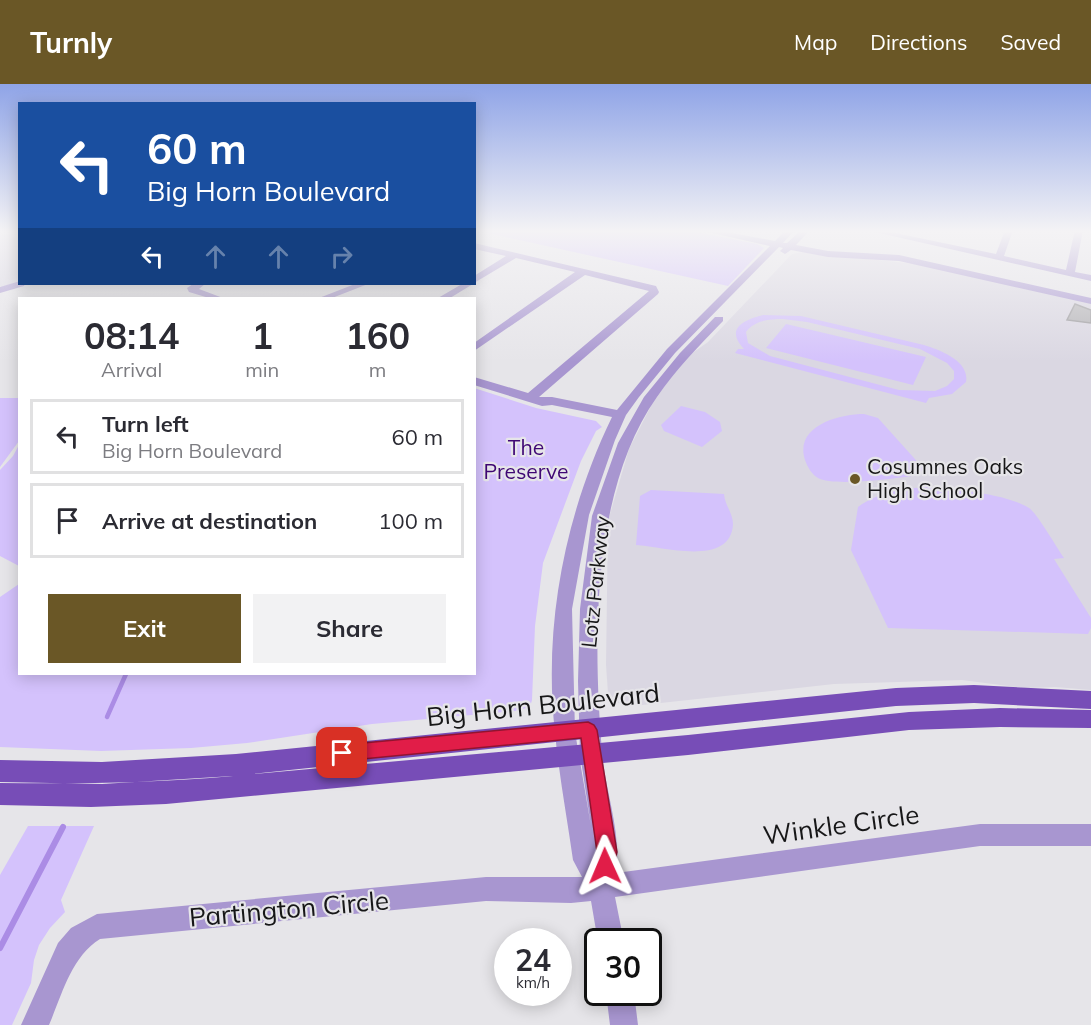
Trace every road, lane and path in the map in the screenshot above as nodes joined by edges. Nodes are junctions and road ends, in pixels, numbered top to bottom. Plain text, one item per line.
1 (580, 274) edge
2 (596, 274) edge
3 (751, 274) edge
4 (757, 274) edge
5 (974, 274) edge
6 (1074, 274) edge
7 (1091, 278) edge
8 (18, 285) edge
9 (198, 285) edge
10 (360, 285) edge
11 (466, 285) edge
12 (0, 290) edge
13 (214, 297) edge
14 (327, 297) edge
15 (445, 297) edge
16 (1091, 299) edge
17 (476, 347) edge
18 (476, 382) edge
19 (536, 400) junction
20 (619, 418) junction
21 (1091, 700) edge
22 (1091, 719) edge
23 (588, 730) junction
24 (565, 732) junction
25 (580, 755) junction
26 (0, 771) edge
27 (0, 794) edge
28 (1091, 835) edge
29 (601, 887) junction
30 (608, 928) edge
31 (622, 1006) edge
32 (35, 1025) edge
33 (624, 1025) edge

1 - 17 street
2 - 19 street
3 - 20 street, Lotz Parkway
4 - 23 street, Lotz Parkway
5 - 16 street
6 - 7 street
8 - 12 street
9 - 13 street
10 - 14 street
11 - 15 street
18 - 19 street
19 - 20 street
20 - 24 street, Lotz Parkway
21 - 23 main road, Big Horn Boulevard
22 - 25 main road
23 - 24 main road, Big Horn Boulevard
23 - 25 street, Lotz Parkway
24 - 25 street, Lotz Parkway
24 - 26 main road, Big Horn Boulevard
25 - 27 main road
25 - 29 street
28 - 29 street, Winkle Circle
29 - 30 street
29 - 32 street, Partington Circle
31 - 33 street

